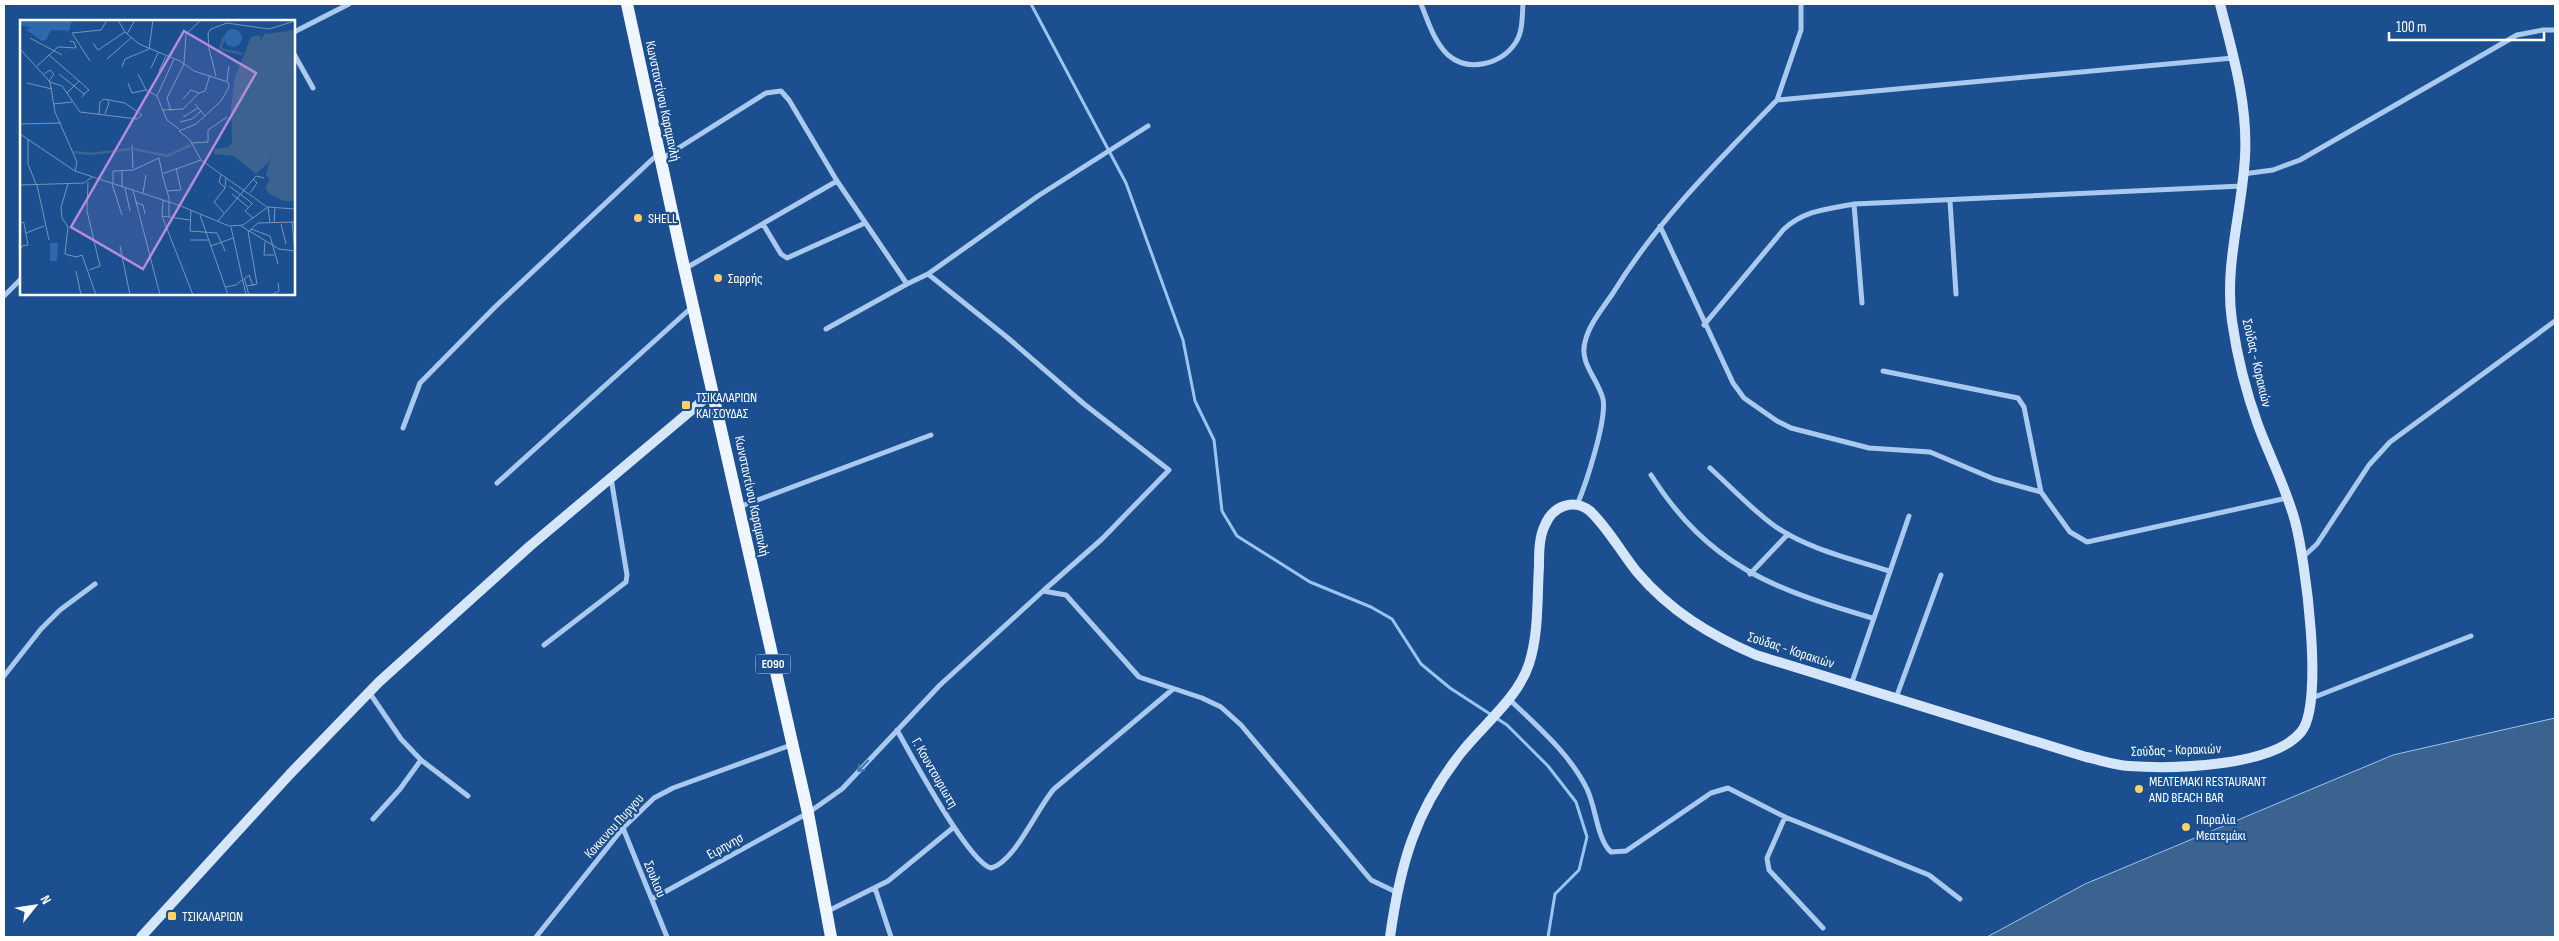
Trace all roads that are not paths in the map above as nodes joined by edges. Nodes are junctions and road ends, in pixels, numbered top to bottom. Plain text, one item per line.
1 (349, 4) edge
2 (627, 4) edge
3 (1421, 4) edge
4 (1523, 4) edge
5 (1801, 4) edge
6 (2220, 4) edge
7 (2555, 30) edge
8 (295, 31) edge
9 (295, 56) edge
10 (2234, 58) junction
11 (313, 88) dead end
12 (1777, 100) junction
13 (1148, 126) dead end
14 (660, 156) junction
15 (2243, 174) junction
16 (837, 181) junction
17 (2242, 186) junction
18 (1950, 201) junction
19 (1854, 204) junction
20 (865, 223) junction
21 (763, 224) junction
22 (1660, 226) junction
23 (684, 270) junction
24 (928, 274) junction
25 (20, 280) edge
26 (907, 284) junction
27 (1956, 294) dead end
28 (4, 296) edge
29 (1862, 303) dead end
30 (694, 306) junction
31 (2555, 321) edge
32 (1704, 325) junction
33 (826, 329) dead end
34 (1883, 371) dead end
35 (713, 392) junction
36 (403, 428) dead end
37 (931, 435) dead end
38 (1710, 468) dead end
39 (1651, 475) dead end
40 (611, 478) junction
41 (497, 483) dead end
42 (2041, 492) junction
43 (2287, 498) junction
44 (1577, 505) junction
45 (739, 507) junction
46 (1909, 516) dead end
47 (1788, 534) junction
48 (2302, 558) junction
49 (1890, 571) junction
50 (1750, 574) junction
51 (1941, 575) dead end
52 (95, 584) dead end
53 (1042, 591) junction
54 (1872, 618) junction
55 (2471, 636) dead end
56 (544, 645) dead end
57 (4, 676) edge
58 (1851, 684) junction
59 (1173, 689) junction
60 (369, 692) junction
61 (1896, 698) junction
62 (2311, 698) junction
63 (1505, 702) junction
64 (897, 730) junction
65 (791, 745) junction
66 (421, 760) junction
67 (468, 796) dead end
68 (808, 813) junction
69 (1785, 817) junction
70 (373, 819) dead end
71 (954, 827) junction
72 (623, 828) junction
73 (875, 888) junction
74 (1396, 892) junction
75 (652, 899) junction
76 (1960, 899) dead end
77 (826, 912) junction
78 (1823, 928) dead end
79 (141, 937) edge
80 (536, 937) edge
81 (667, 937) edge
82 (831, 937) edge
83 (891, 937) edge
84 (1390, 937) edge

1 - 8 street
2 - 14 main road, Κωνσταντίνου Καραμανλή / ΕΟ90
3 - 4 street
5 - 12 street
6 - 10 main road, Σούδας - Κορακιών
7 - 15 street
9 - 11 street
10 - 12 street
10 - 15 main road, Σούδας - Κορακιών
12 - 22 street
13 - 24 street
14 - 16 street
14 - 23 main road, Κωνσταντίνου Καραμανλή / ΕΟ90
14 - 36 street
15 - 17 main road, Σούδας - Κορακιών
16 - 20 street
16 - 21 street
17 - 18 street
17 - 43 main road, Σούδας - Κορακιών
18 - 19 street
18 - 27 street
19 - 29 street
19 - 32 street
20 - 21 street
20 - 26 street
21 - 23 street
22 - 32 street
22 - 44 street
23 - 30 main road, Κωνσταντίνου Καραμανλή / ΕΟ90
24 - 26 street
24 - 53 street, Ειρηνησ
25 - 28 street
26 - 33 street
30 - 35 main road, Κωνσταντίνου Καραμανλή / ΕΟ90
30 - 41 street
31 - 48 street
32 - 42 street
34 - 42 street
35 - 40 main road
35 - 45 main road, Κωνσταντίνου Καραμανλή / ΕΟ90
37 - 45 street
38 - 47 street
39 - 50 street
40 - 56 street
40 - 60 main road
42 - 43 street
43 - 48 main road, Σούδας - Κορακιών
44 - 58 main road, Σούδας - Κορακιών
44 - 63 main road
45 - 65 main road, Κωνσταντίνου Καραμανλή / ΕΟ90
46 - 49 street
47 - 49 street
47 - 50 street
48 - 62 main road, Σούδας - Κορακιών
49 - 54 street
50 - 54 street
51 - 61 street
52 - 57 street
53 - 59 street
53 - 64 street, Ειρηνησ
54 - 58 street
55 - 62 street
58 - 61 main road, Σούδας - Κορακιών
59 - 71 street, Γ. Κουντουριωτη
59 - 74 street
60 - 66 street
60 - 79 main road
61 - 62 main road, Σούδας - Κορακιών
63 - 69 street
63 - 74 main road
64 -> 68 street, Ειρηνησ
64 - 71 street, Γ. Κουντουριωτη
65 - 68 main road, Κωνσταντίνου Καραμανλή / ΕΟ90
65 - 72 street, Κοκκινου Πυργου
66 - 67 street
66 - 70 street
68 - 75 street, Ειρηνησ
68 - 77 main road, Κωνσταντίνου Καραμανλή / ΕΟ90
69 - 76 street
69 - 78 street
71 - 73 street
72 - 75 street, Σουλιου
72 - 80 street, Κοκκινου Πυργου
73 - 77 street
73 - 83 street
74 - 84 main road
75 - 81 street, Σουλιου
77 - 82 main road, Κωνσταντίνου Καραμανλή / ΕΟ90

